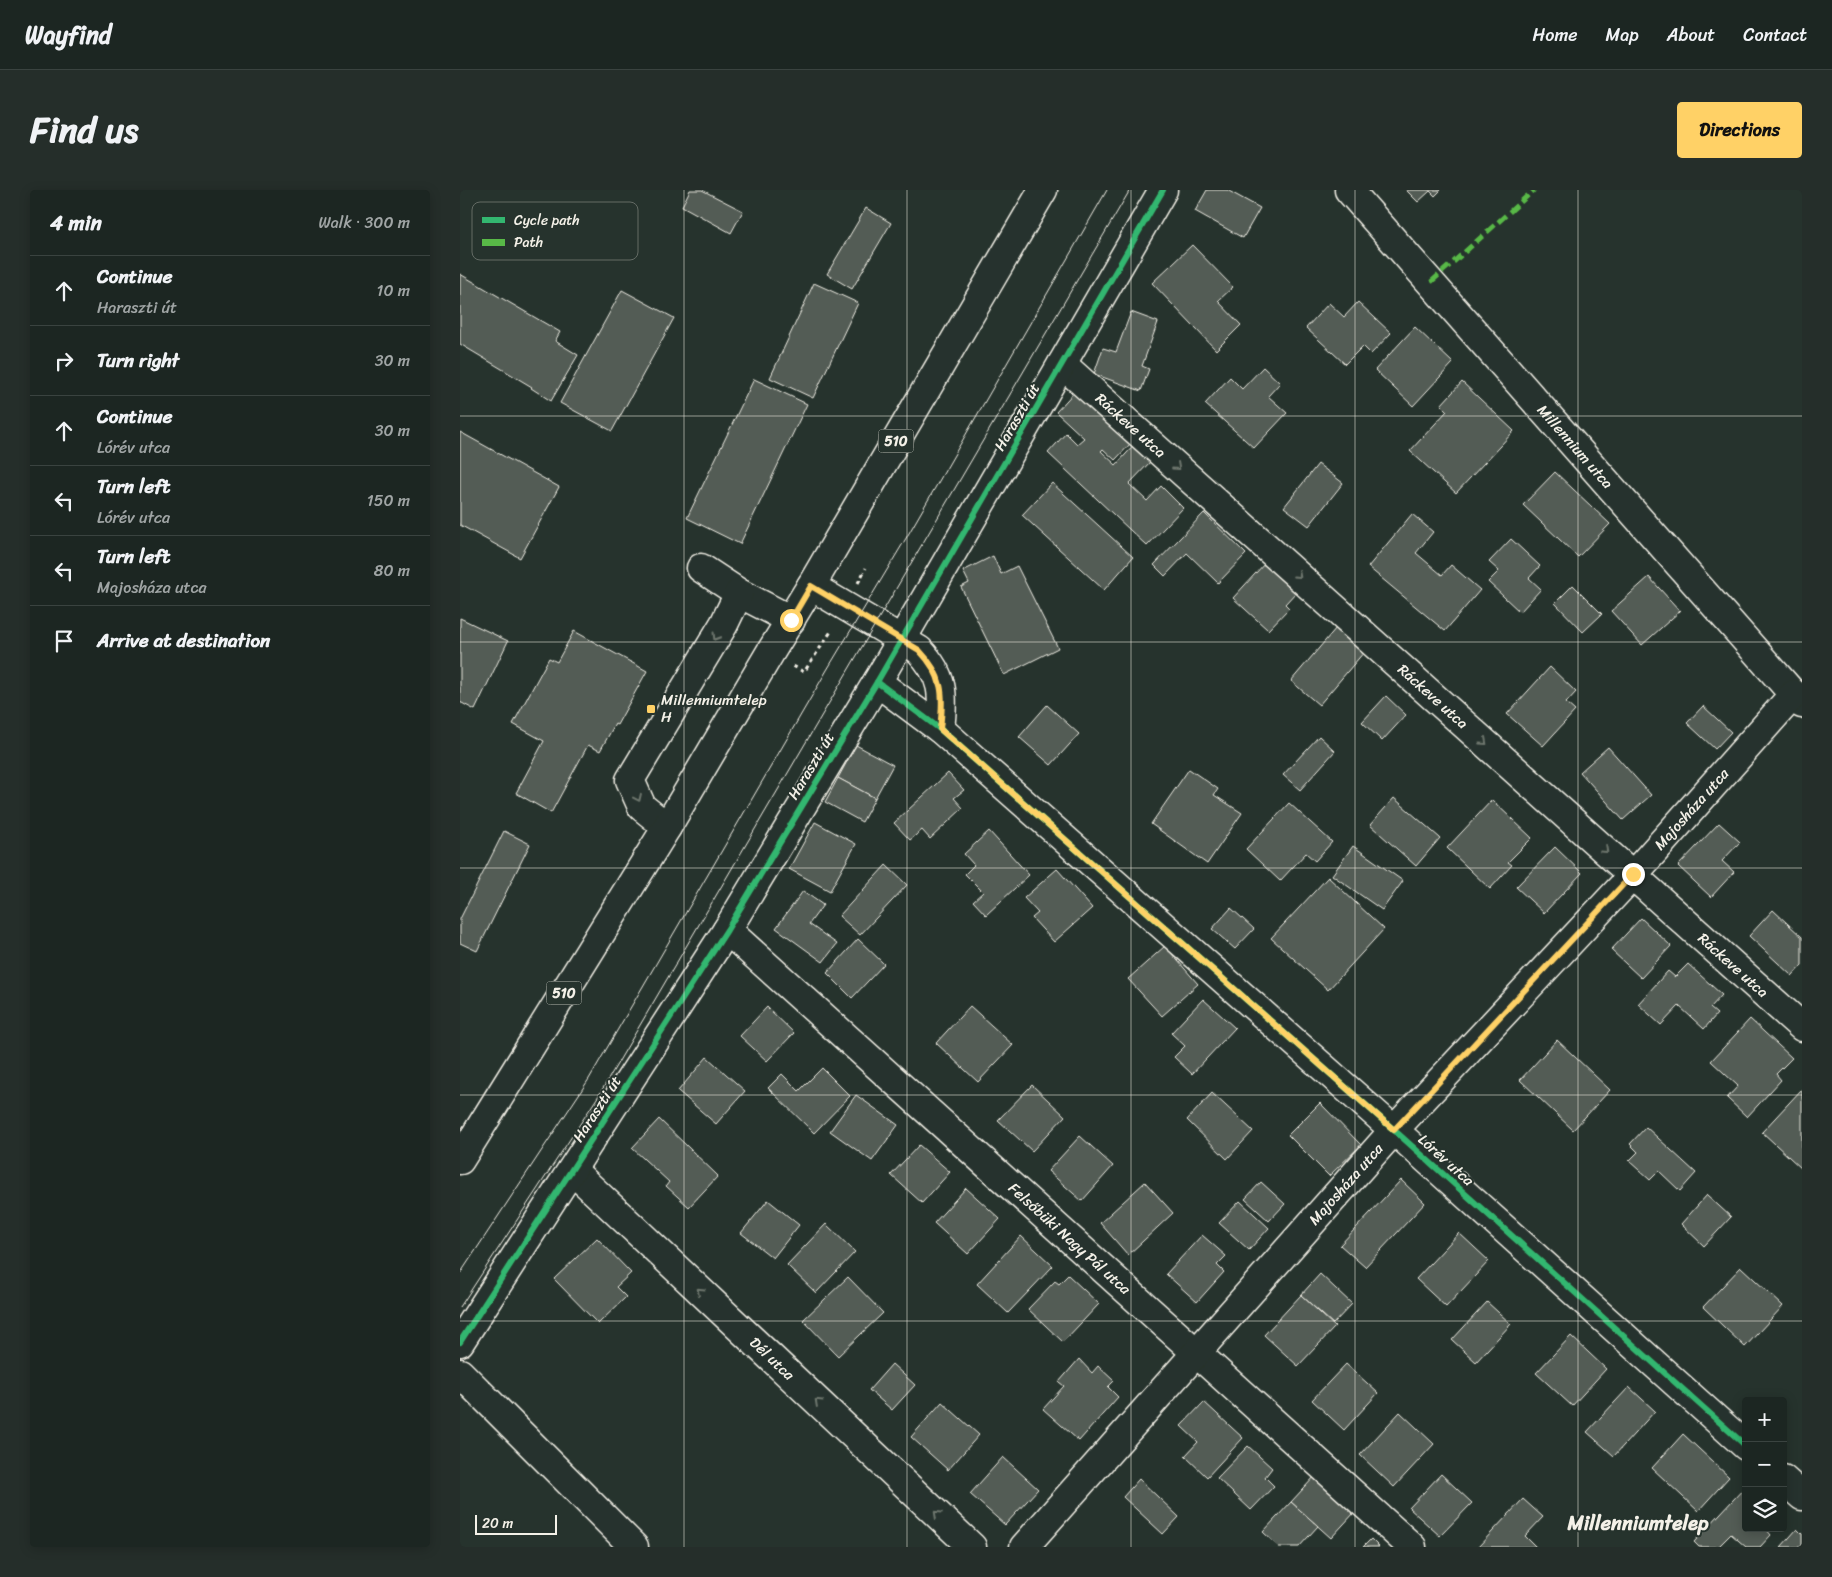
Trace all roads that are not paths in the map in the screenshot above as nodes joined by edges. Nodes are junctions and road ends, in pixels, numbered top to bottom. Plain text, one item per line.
1 (1043, 190) edge
2 (1163, 190) edge
3 (1349, 190) edge
4 (1062, 364) junction
5 (700, 568) dead end
6 (811, 586) junction
7 (739, 593) junction
8 (791, 620) junction
9 (901, 639) junction
10 (876, 682) junction
11 (1798, 699) edge
12 (940, 729) junction
13 (667, 827) junction
14 (1633, 874) junction
15 (727, 930) junction
16 (1802, 1027) edge
17 (1394, 1130) junction
18 (460, 1160) edge
19 (572, 1170) junction
20 (460, 1342) edge
21 (1196, 1353) junction
22 (460, 1373) edge
23 (1742, 1442) edge
24 (1787, 1483) edge
25 (1802, 1496) edge
26 (634, 1547) edge
27 (972, 1547) edge
28 (1024, 1547) edge
29 (1412, 1547) edge

1 - 6 street, 510
2 - 4 street, Haraszti út
3 - 11 street, Millennium utca
4 - 9 street, Haraszti út
4 -> 14 street, Ráckeve utca
5 - 7 street
6 - 8 street, 510
6 - 9 street
7 - 8 street
7 -> 13 street
8 - 13 street, 510
9 - 10 street, Haraszti út
9 - 12 street
10 - 12 street, Lórév utca
10 - 15 street, Haraszti út
11 - 14 street, Majosháza utca
12 - 17 street, Lórév utca
13 - 18 street, 510
14 - 16 street, Ráckeve utca
14 - 17 street, Majosháza utca
15 - 19 street, Haraszti út
15 - 21 street, Felsőbüki Nagy Pál utca
17 - 21 street, Majosháza utca
17 - 23 street, Lórév utca
19 - 20 street, Haraszti út
27 -> 19 street, Dél utca
21 - 28 street, Majosháza utca
21 - 29 street, Felsőbüki Nagy Pál utca
22 - 26 street
24 - 25 street

